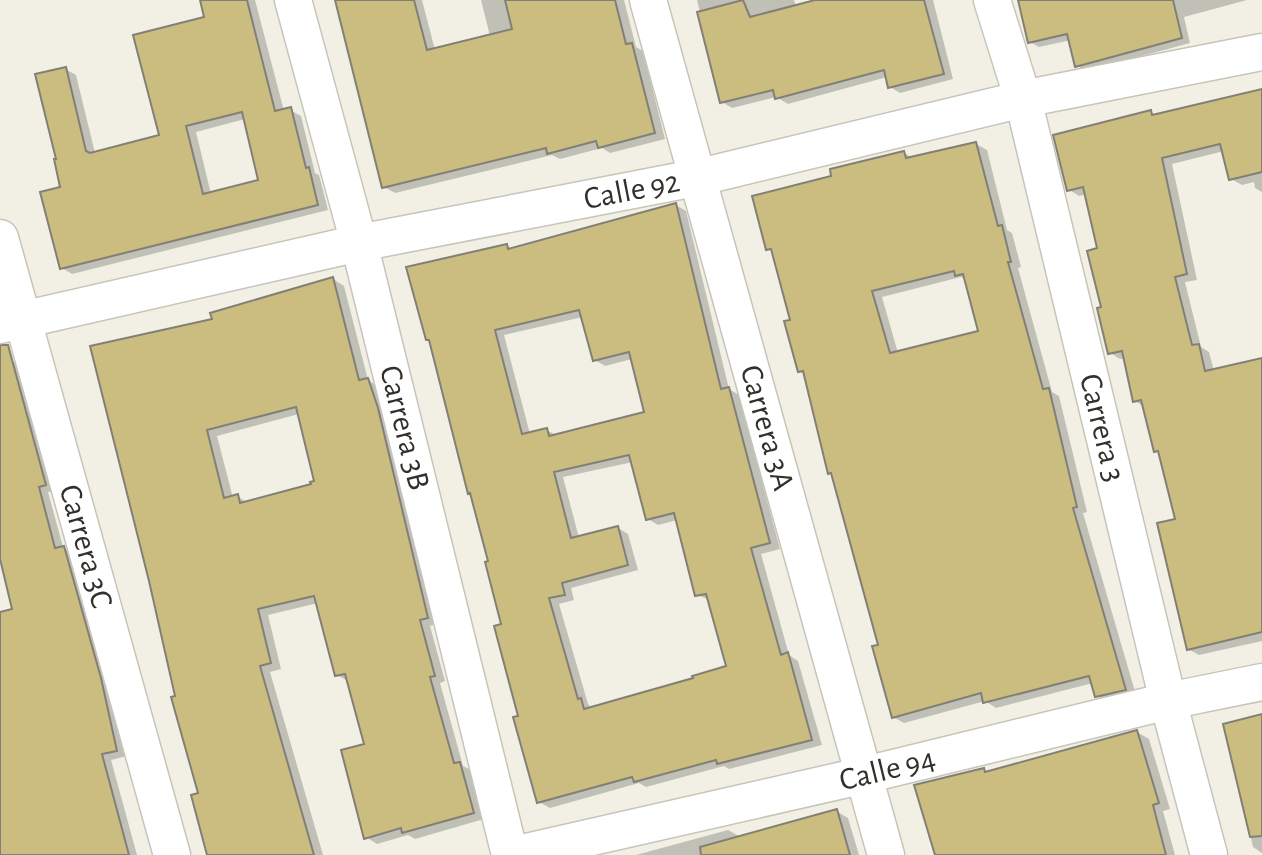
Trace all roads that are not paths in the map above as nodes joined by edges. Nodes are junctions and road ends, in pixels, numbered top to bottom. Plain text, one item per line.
1 (293, 0) edge
2 (648, 0) edge
3 (992, 0) edge
4 (1262, 52) edge
5 (1023, 99) junction
6 (700, 177) junction
7 (0, 238) edge
8 (359, 243) junction
9 (11, 323) edge
10 (1262, 682) edge
11 (1168, 701) junction
12 (865, 775) junction
13 (172, 855) edge
14 (512, 855) edge
15 (886, 855) edge
16 (1209, 855) edge

1 - 8 street, Carrera 3B
2 - 6 street, Carrera 3A
3 - 5 street, Carrera 3
4 - 5 street, Calle 92
5 - 6 street, Calle 92
5 - 11 street, Carrera 3
6 - 8 street, Calle 92
6 - 12 street, Carrera 3A
7 - 9 street, Carrera 3C
8 - 9 street, Calle 92
8 - 14 street, Carrera 3B
9 - 13 street, Carrera 3C
10 - 11 street, Calle 94
11 - 12 street, Calle 94
11 - 16 street, Carrera 3
12 - 14 street, Calle 94
12 - 15 street, Carrera 3A

